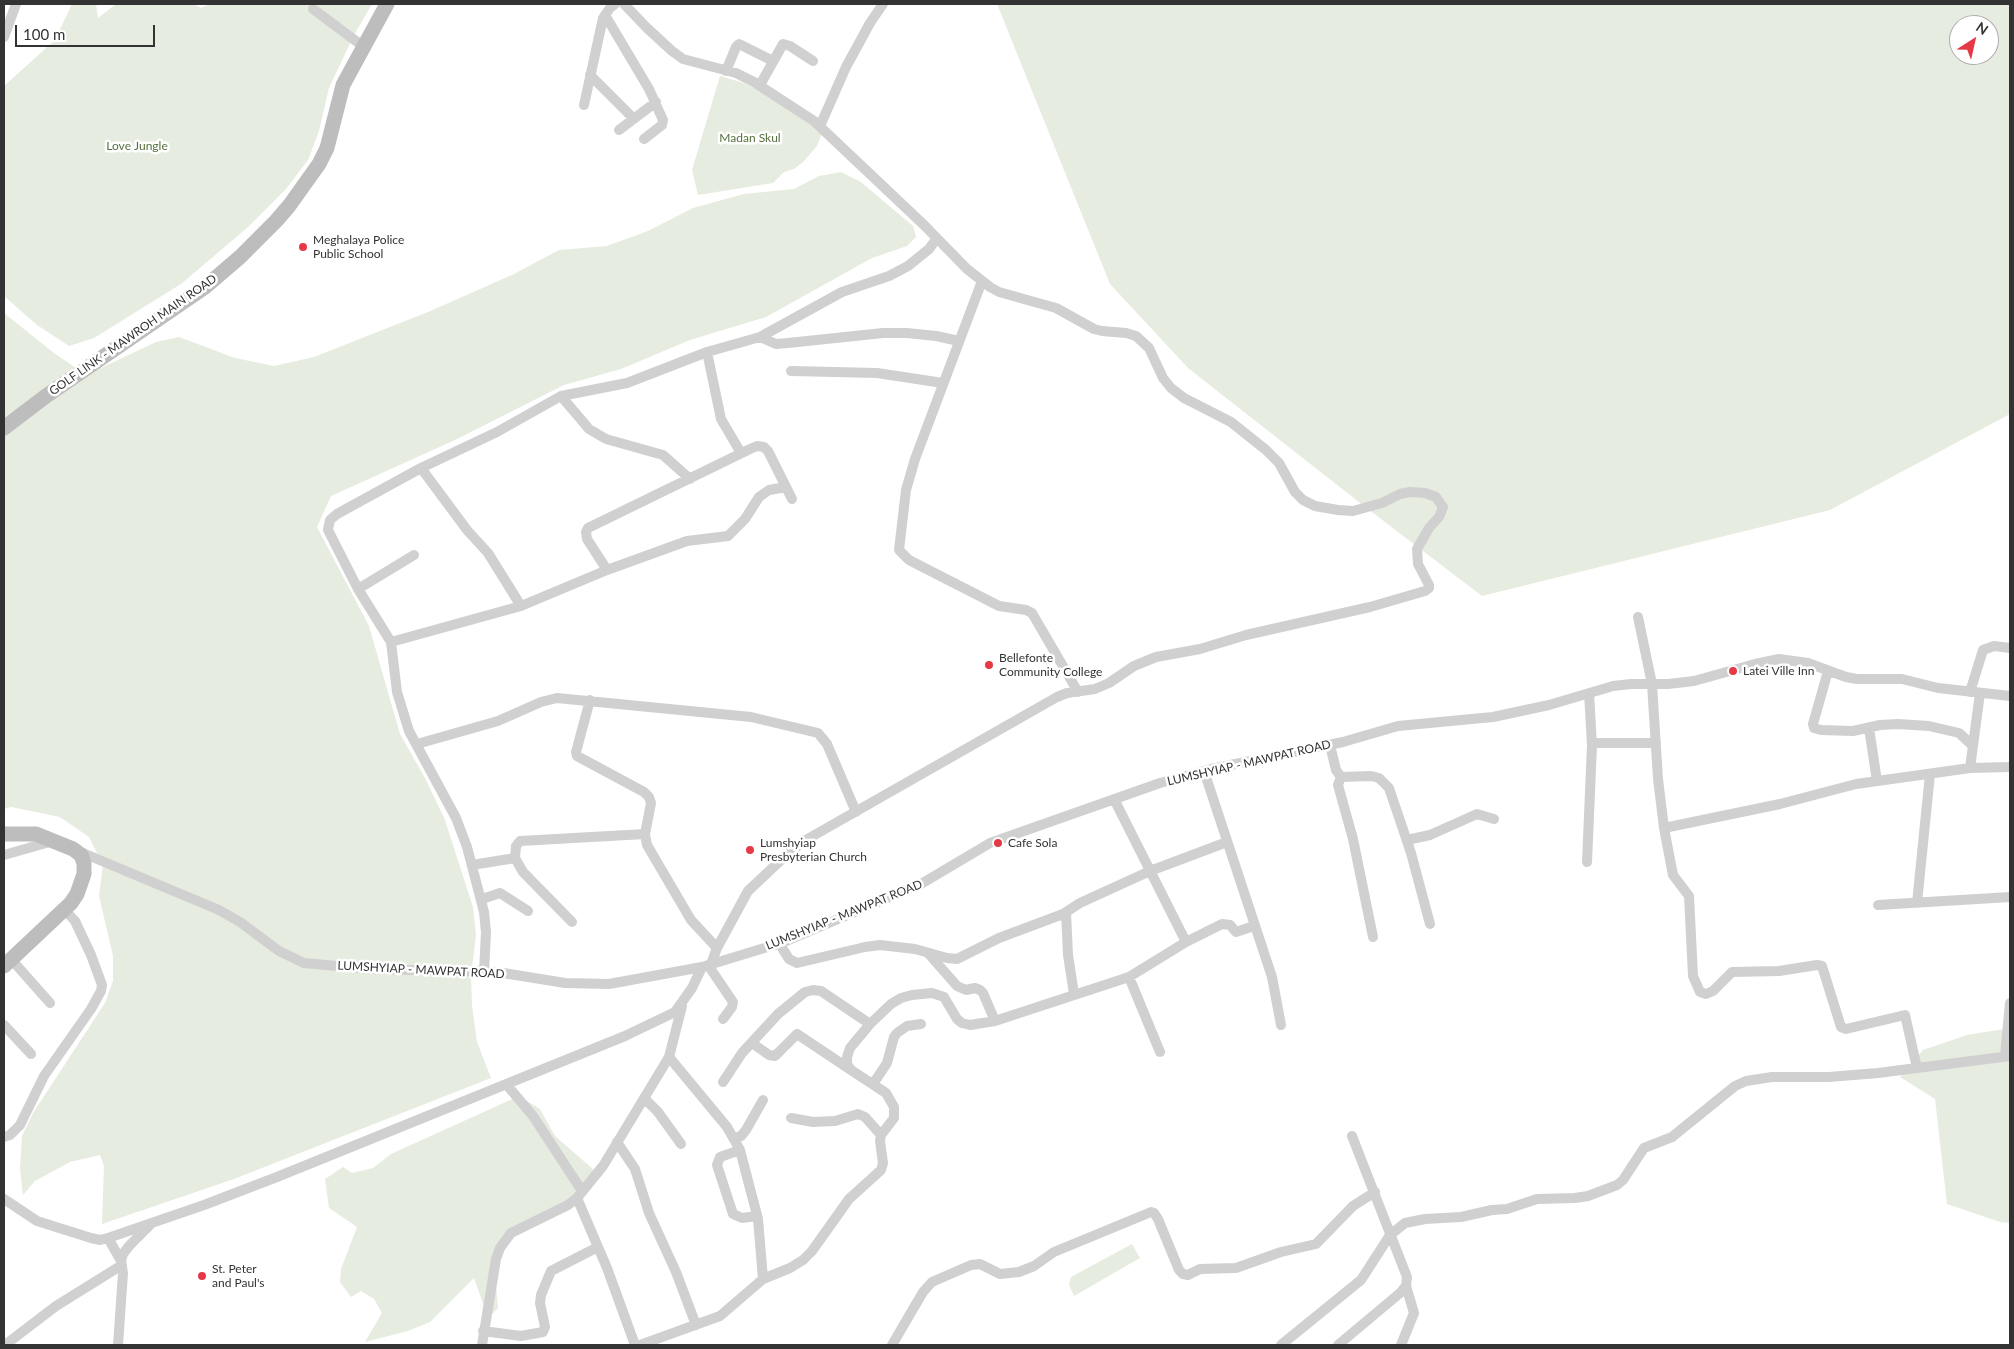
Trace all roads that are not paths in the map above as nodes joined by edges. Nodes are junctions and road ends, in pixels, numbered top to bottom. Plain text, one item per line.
1 (16, 4) edge
2 (615, 4) edge
3 (883, 4) edge
4 (384, 5) edge
5 (628, 5) edge
6 (313, 9) dead end
7 (604, 15) junction
8 (4, 38) edge
9 (364, 47) junction
10 (772, 61) junction
11 (814, 61) dead end
12 (726, 70) junction
13 (590, 75) junction
14 (760, 85) junction
15 (656, 102) junction
16 (584, 105) dead end
17 (634, 118) junction
18 (820, 126) junction
19 (619, 130) dead end
20 (644, 139) dead end
21 (937, 238) junction
22 (982, 282) junction
23 (760, 337) junction
24 (959, 341) junction
25 (707, 352) junction
26 (791, 371) dead end
27 (943, 383) junction
28 (561, 396) junction
29 (4, 428) edge
30 (741, 453) junction
31 (421, 468) junction
32 (690, 479) junction
33 (786, 487) junction
34 (792, 499) dead end
35 (414, 555) dead end
36 (607, 570) junction
37 (358, 589) junction
38 (521, 606) junction
39 (1638, 617) dead end
40 (391, 642) junction
41 (2010, 648) edge
42 (1828, 671) junction
43 (1652, 684) junction
44 (1078, 692) junction
45 (1589, 692) junction
46 (1975, 692) junction
47 (2010, 696) edge
48 (590, 700) junction
49 (1868, 728) junction
50 (1592, 743) junction
51 (1656, 743) junction
52 (417, 744) junction
53 (1330, 745) junction
54 (1973, 746) junction
55 (2010, 767) edge
56 (1970, 768) junction
57 (1204, 771) junction
58 (1930, 774) junction
59 (1340, 777) junction
60 (1877, 781) junction
61 (1114, 799) junction
62 (856, 812) junction
63 (1494, 819) dead end
64 (1664, 828) junction
65 (4, 834) edge
66 (645, 834) junction
67 (54, 840) junction
68 (1407, 840) junction
69 (1227, 842) junction
70 (74, 849) junction
71 (4, 856) edge
72 (515, 858) junction
73 (1587, 862) dead end
74 (472, 865) junction
75 (1150, 871) junction
76 (2010, 897) edge
77 (482, 899) junction
78 (1917, 903) junction
79 (1878, 905) dead end
80 (65, 910) junction
81 (528, 911) dead end
82 (1066, 912) junction
83 (572, 922) dead end
84 (1430, 924) dead end
85 (1254, 926) junction
86 (1373, 937) dead end
87 (1186, 942) junction
88 (779, 943) junction
89 (717, 948) junction
90 (927, 952) junction
91 (7, 962) edge
92 (707, 965) junction
93 (484, 972) junction
94 (1129, 977) junction
95 (1074, 994) junction
96 (50, 1002) dead end
97 (2010, 1003) edge
98 (682, 1005) junction
99 (722, 1019) dead end
100 (995, 1021) junction
101 (870, 1024) junction
102 (921, 1024) dead end
103 (4, 1025) edge
104 (1281, 1025) dead end
105 (752, 1044) junction
106 (1160, 1052) dead end
107 (31, 1054) dead end
108 (2008, 1056) edge
109 (669, 1057) junction
110 (1917, 1068) junction
111 (852, 1070) junction
112 (723, 1082) dead end
113 (506, 1084) junction
114 (873, 1084) junction
115 (644, 1098) junction
116 (763, 1100) dead end
117 (790, 1118) dead end
118 (881, 1135) junction
119 (1352, 1136) dead end
120 (4, 1138) edge
121 (735, 1138) junction
122 (617, 1142) junction
123 (681, 1144) dead end
124 (740, 1150) junction
125 (1375, 1192) junction
126 (580, 1194) junction
127 (4, 1199) edge
128 (757, 1216) junction
129 (152, 1223) junction
130 (1390, 1235) junction
131 (108, 1238) junction
132 (598, 1247) junction
133 (122, 1263) junction
134 (763, 1279) junction
135 (1406, 1286) junction
136 (696, 1325) junction
137 (483, 1332) junction
138 (5, 1345) edge
139 (118, 1345) edge
140 (482, 1345) edge
141 (635, 1345) edge
142 (640, 1345) edge
143 (892, 1345) edge
144 (1281, 1345) edge
145 (1338, 1345) edge
146 (1401, 1345) edge

1 - 8 street
2 - 7 street
3 - 18 street
4 - 9 street, GOLF LINK - MAWROH MAIN ROAD
5 - 12 street
6 - 9 street
7 - 13 street
7 - 15 street
9 - 29 street, GOLF LINK - MAWROH MAIN ROAD
10 - 11 street
10 - 12 street
10 - 14 street
12 - 14 street
13 - 16 street
13 - 17 street
14 - 18 street
15 - 17 street
15 - 20 street
17 - 19 street
18 - 21 street
21 - 22 street
21 - 23 street
22 - 24 street
22 - 44 street
23 - 24 street
23 - 25 street
24 - 27 street
25 - 28 street
25 - 30 street
26 - 27 street
27 - 44 street
28 - 31 street
28 - 32 street
30 - 32 street
30 - 33 street
31 - 37 street
31 - 38 street
32 - 36 street
33 - 34 street
33 - 36 street
35 - 37 street
36 - 38 street
37 - 40 street
38 - 40 street
39 - 43 street
40 - 52 street
41 - 46 street
42 - 43 street, LUMSHYIAP - MAWPAT ROAD
42 - 46 street, LUMSHYIAP - MAWPAT ROAD
42 - 49 street
43 - 45 street, LUMSHYIAP - MAWPAT ROAD
43 - 51 street
44 - 62 street
45 - 50 street
45 - 53 street, LUMSHYIAP - MAWPAT ROAD
46 - 47 street, LUMSHYIAP - MAWPAT ROAD
46 - 54 street
48 - 52 street
48 - 62 street
48 - 66 street
49 - 54 street
49 - 60 street
50 - 51 street
50 - 73 street
51 - 64 street
52 - 74 street
53 - 57 street, LUMSHYIAP - MAWPAT ROAD
53 - 59 street
54 - 56 street
55 - 56 street
56 - 58 street
57 - 61 street, LUMSHYIAP - MAWPAT ROAD
57 - 69 street
58 - 60 street
58 - 78 street
59 - 68 street
59 - 86 street
60 - 64 street
61 - 75 street
61 - 88 street, LUMSHYIAP - MAWPAT ROAD
62 - 89 street
63 - 68 street
64 - 110 street
65 - 67 street, LUMSHYIAP - MAWPAT ROAD
66 - 72 street
66 - 89 street
67 - 70 street, LUMSHYIAP - MAWPAT ROAD
67 - 71 street
68 - 84 street
69 - 75 street
69 - 85 street
70 - 80 street
70 - 93 street, LUMSHYIAP - MAWPAT ROAD
72 - 74 street
72 - 83 street
74 - 77 street
75 - 82 street
75 - 87 street
76 - 78 street
77 - 81 street
77 - 93 street
78 - 79 street
80 - 91 street
80 - 120 street
82 - 90 street
82 - 95 street
85 - 87 street
85 - 104 street
87 - 94 street
88 - 90 street
88 - 92 street, LUMSHYIAP - MAWPAT ROAD
89 - 92 street
90 - 100 street
91 - 96 street
92 - 93 street, LUMSHYIAP - MAWPAT ROAD
92 - 98 street
92 - 99 street
94 - 95 street
94 - 106 street
95 - 100 street
97 - 108 street
98 - 109 street
98 - 113 street
100 - 101 street
101 - 105 street
101 - 111 street
102 - 114 street
103 - 107 street
105 - 111 street
105 - 112 street
108 - 110 street
109 - 115 street
109 - 121 street
110 - 130 street
111 - 114 street
113 - 126 street
113 - 129 street
114 - 118 street
115 - 122 street
115 - 123 street
116 - 121 street
117 - 118 street
118 - 134 street
119 - 125 street
121 - 124 street
122 - 126 street
122 - 136 street
124 - 128 street
124 - 128 street
125 - 130 street
125 - 143 street
126 - 132 street
126 - 137 street
127 - 131 street
128 - 134 street
129 - 131 street
129 - 133 street
130 - 135 street
130 - 144 street
131 - 133 street
132 - 137 street
132 - 141 street
133 - 138 street
133 - 139 street
134 - 136 street
135 - 145 street
135 - 146 street
136 - 142 street
137 - 140 street

